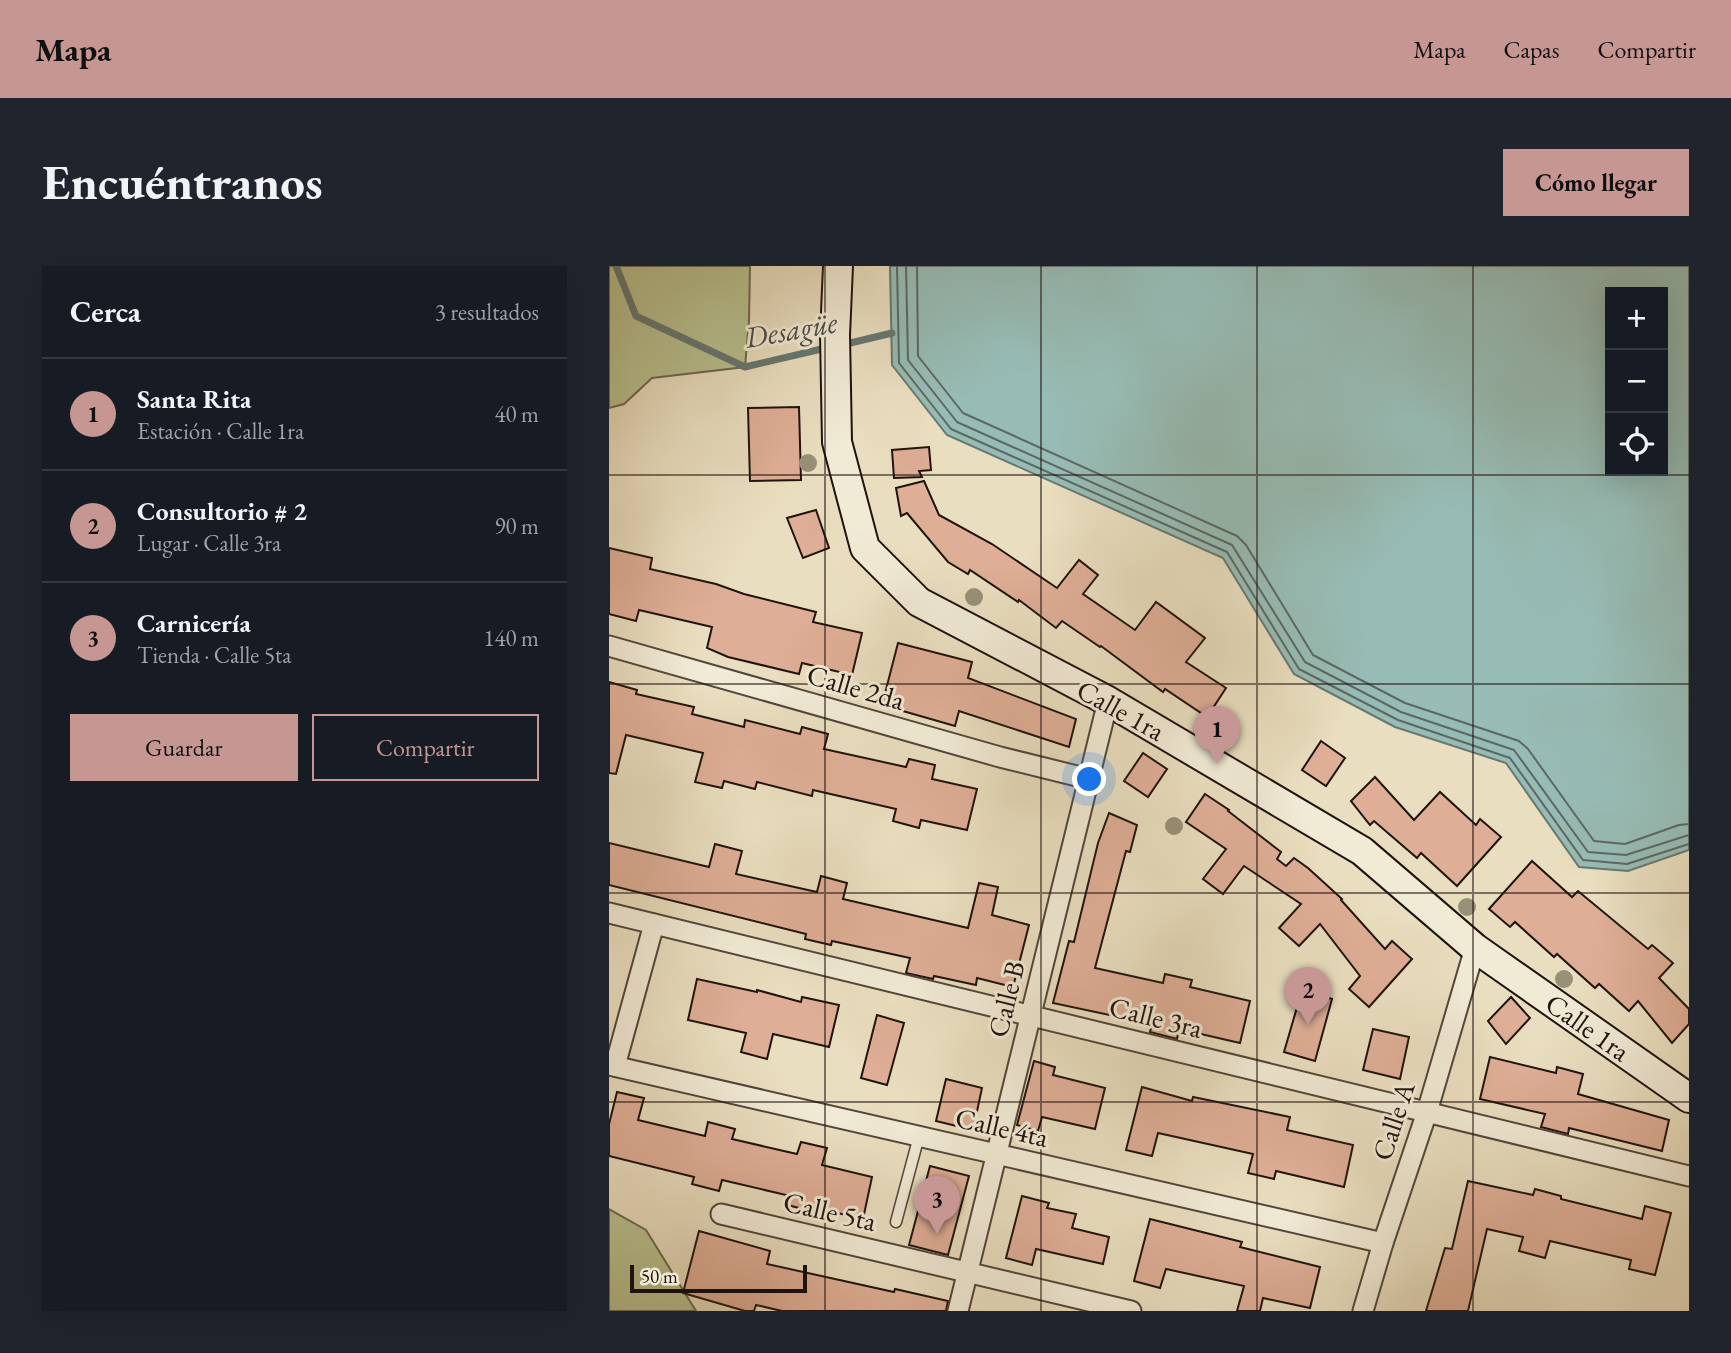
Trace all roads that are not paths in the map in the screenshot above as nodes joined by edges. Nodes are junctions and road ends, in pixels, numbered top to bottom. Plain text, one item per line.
1 (838, 266) edge
2 (609, 646) edge
3 (1108, 701) junction
4 (1089, 779) junction
5 (609, 913) edge
6 (654, 924) junction
7 (1475, 948) junction
8 (1031, 1016) junction
9 (612, 1066) edge
10 (1689, 1098) edge
11 (1427, 1112) junction
12 (919, 1136) junction
13 (997, 1154) junction
14 (1689, 1176) edge
15 (721, 1214) dead end
16 (895, 1222) dead end
17 (1383, 1243) junction
18 (967, 1272) junction
19 (958, 1311) edge
20 (1131, 1311) edge
21 (1363, 1311) edge

1 - 3 street, Calle 1ra
2 - 4 street, Calle 2da
3 - 4 street, Calle B
3 - 7 street, Calle 1ra
4 - 8 street, Calle B
5 - 6 street, Calle 3ra
6 - 8 street, Calle 3ra
6 - 9 street
7 - 10 street, Calle 1ra
7 - 11 street, Calle A
8 - 11 street, Calle 3ra
8 - 13 street, Calle B
9 - 12 street, Calle 4ta
11 - 14 street, Calle 3ra
11 - 17 street, Calle A
12 - 13 street, Calle 4ta
12 - 16 lane
13 - 17 street, Calle 4ta
13 - 18 street, Calle B
15 - 18 street, Calle 5ta
17 - 21 street, Calle A
18 - 19 street, Calle B
18 - 20 street, Calle 5ta

